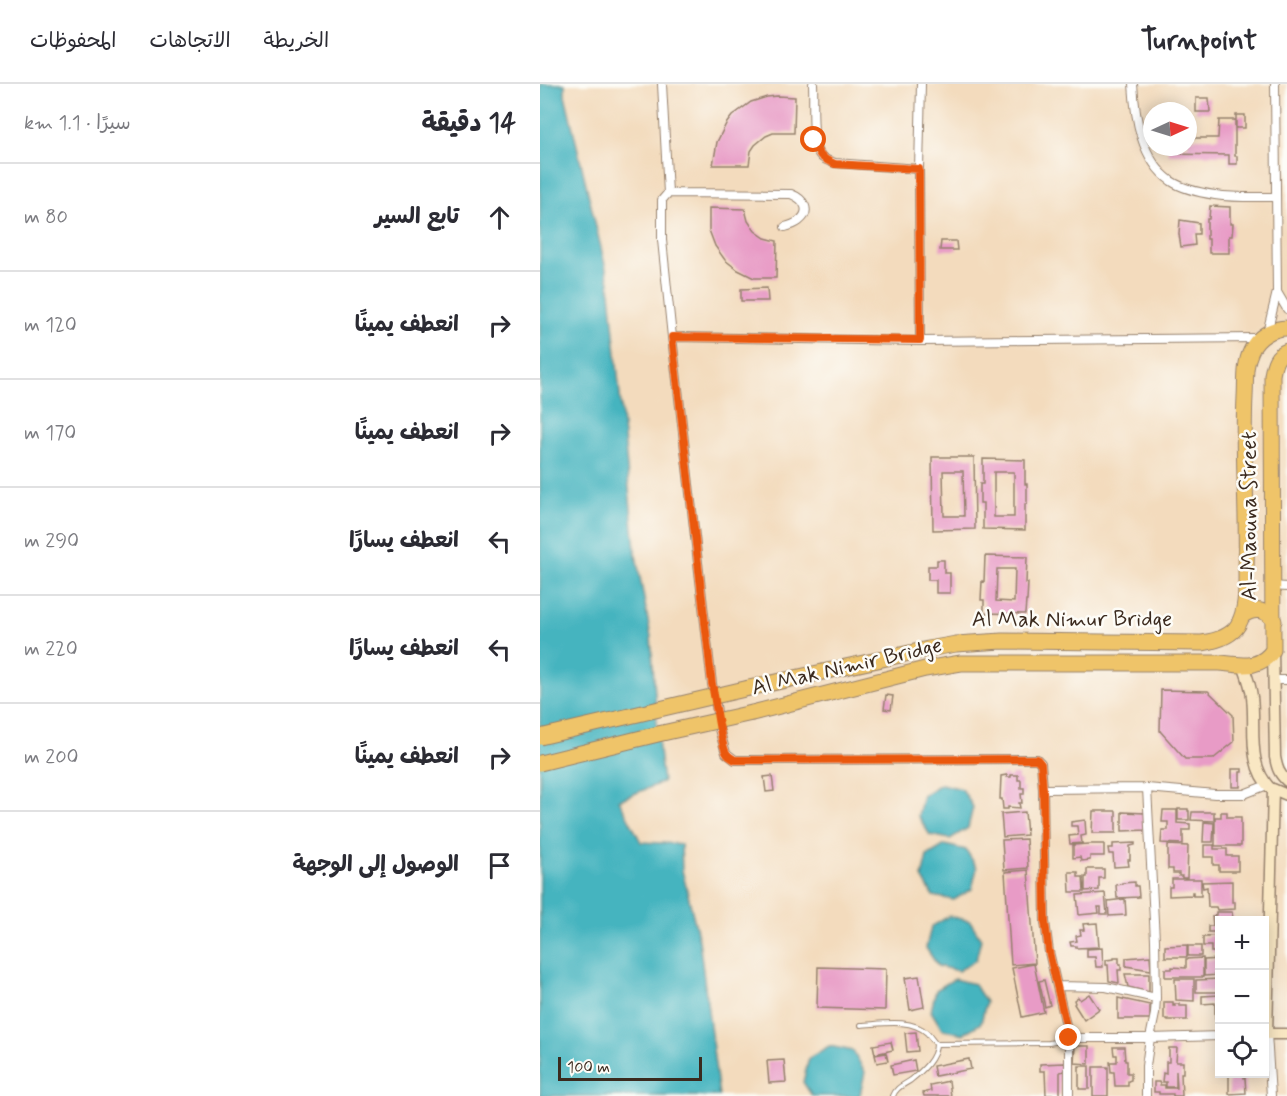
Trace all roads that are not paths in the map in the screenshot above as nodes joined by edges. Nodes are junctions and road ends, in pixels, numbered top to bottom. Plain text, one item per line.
1 (662, 84) edge
2 (813, 84) edge
3 (921, 84) edge
4 (1133, 84) edge
5 (1275, 84) edge
6 (919, 169) junction
7 (668, 193) junction
8 (1276, 197) junction
9 (785, 227) dead end
10 (1277, 292) junction
11 (1287, 309) edge
12 (1287, 327) edge
13 (1264, 335) junction
14 (672, 337) junction
15 (920, 340) junction
16 (1287, 351) edge
17 (1280, 587) edge
18 (1242, 616) junction
19 (1274, 621) junction
20 (1273, 650) junction
21 (1243, 665) junction
22 (1274, 680) junction
23 (1287, 680) edge
24 (749, 688) joint
25 (540, 737) edge
26 (540, 763) edge
27 (1287, 781) edge
28 (1270, 787) junction
29 (1147, 788) junction
30 (1043, 789) junction
31 (1287, 795) edge
32 (1057, 986) junction
33 (1156, 998) junction
34 (1266, 1024) edge
35 (861, 1025) dead end
36 (1269, 1034) edge
37 (1287, 1034) edge
38 (1215, 1036) edge
39 (1069, 1038) junction
40 (1150, 1038) junction
41 (936, 1044) junction
42 (1269, 1071) edge
43 (893, 1096) edge
44 (1069, 1096) edge
45 (1146, 1096) edge
46 (1271, 1096) edge

1 - 7 street
2 - 6 street
3 - 6 street
4 - 8 street
5 - 8 street
6 - 15 street
7 - 9 street
7 - 14 street
8 - 10 street
10 - 11 street
10 - 13 street
12 - 13 highway
13 - 15 street
13 - 18 highway
14 - 15 street
14 - 30 street
16 - 17 highway, Al-Maouna Street
17 - 19 highway, Al-Maouna Street
18 - 19 highway
18 - 24 highway, Al Mak Nimur Bridge
19 - 20 highway, Al-Maouna Street
20 - 21 highway
20 - 22 street
21 - 26 highway, Al Mak Nimir Bridge, bridge
21 - 28 street
22 - 23 street
22 - 27 street
24 - 25 highway, Al Mak Nimir Bridge, bridge
28 - 29 street
28 - 31 street
28 - 34 street
29 - 30 street
29 - 33 street
30 - 32 street
32 - 33 street
32 - 39 street
33 - 40 street
35 - 41 lane
36 - 37 street
38 - 40 street
39 - 40 street
39 - 41 lane
39 - 44 street
40 - 45 street
41 - 43 lane
42 - 46 street

